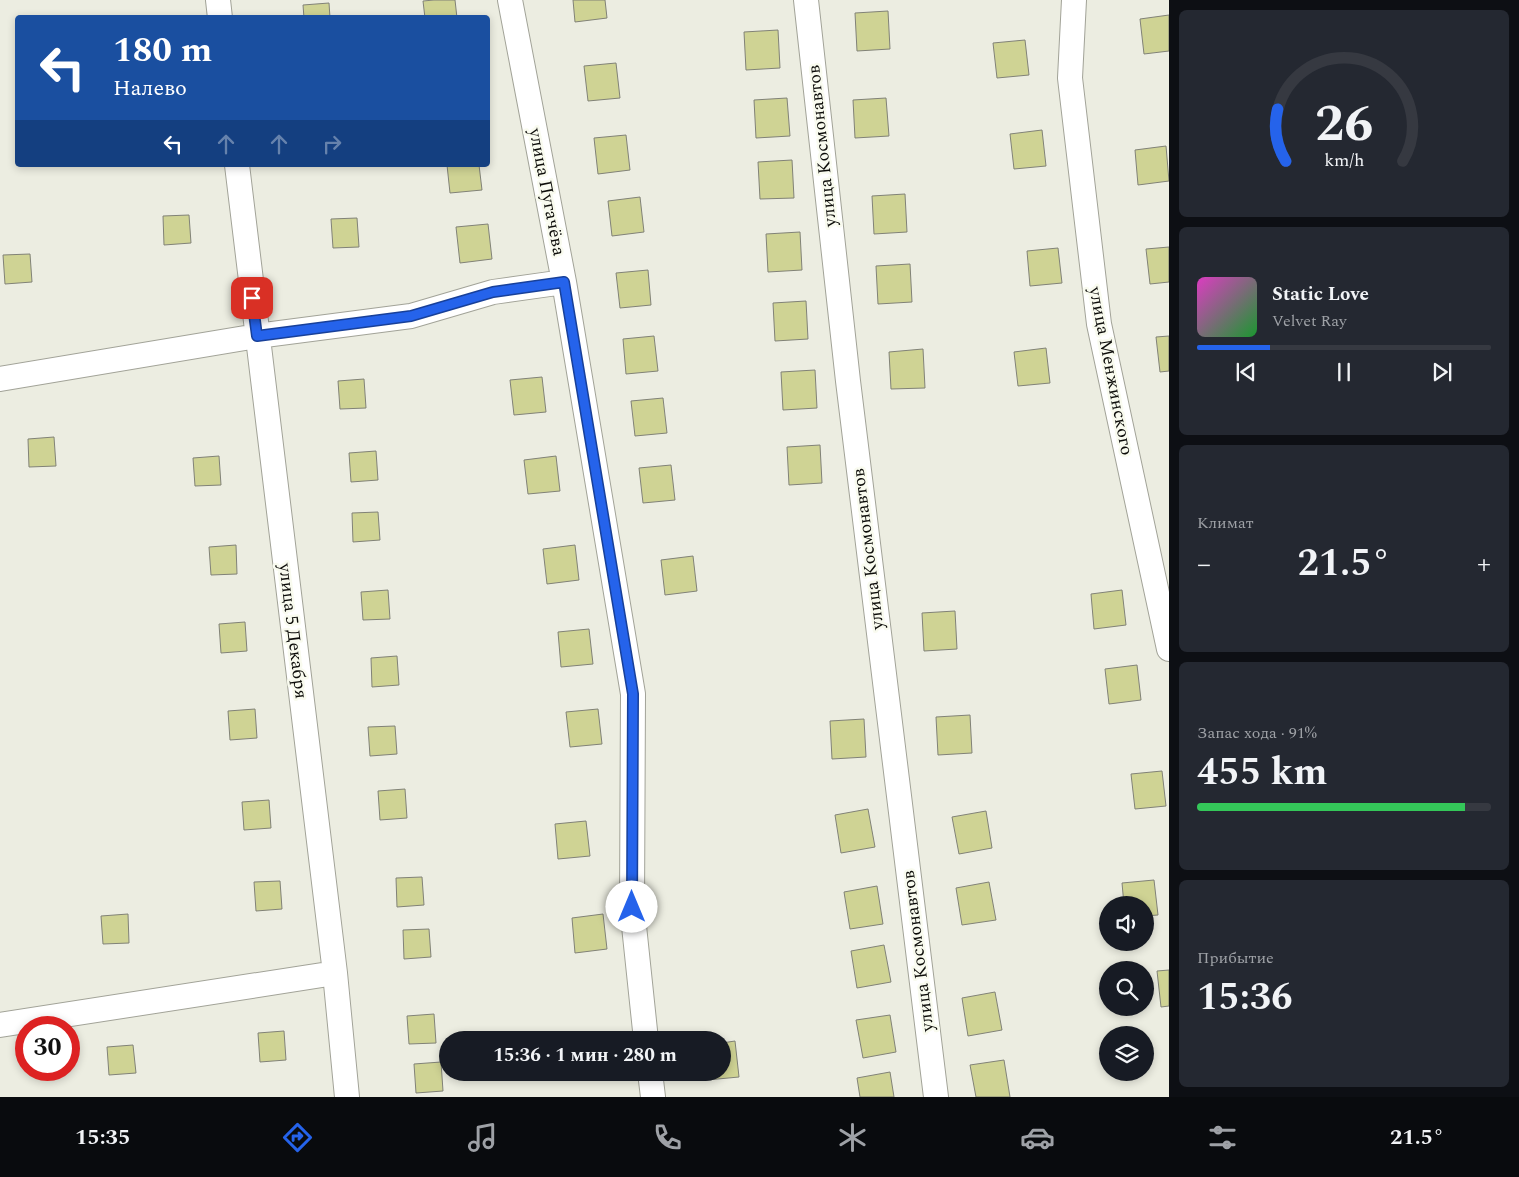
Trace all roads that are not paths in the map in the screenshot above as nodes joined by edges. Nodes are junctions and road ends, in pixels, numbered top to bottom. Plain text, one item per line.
1 (218, 0) edge
2 (510, 0) edge
3 (806, 0) edge
4 (1074, 0) edge
5 (220, 15) edge
6 (237, 167) edge
7 (564, 282) junction
8 (257, 336) junction
9 (0, 379) edge
10 (1169, 649) edge
11 (335, 973) junction
12 (0, 1025) edge
13 (645, 1031) edge
14 (651, 1081) edge
15 (347, 1097) edge
16 (652, 1097) edge
17 (936, 1097) edge

1 - 5 street
2 - 7 street, улица Пугачёва
3 - 17 street, улица Космонавтов
4 - 10 street, улица Менжинского
6 - 8 street, улица 5 Декабря
7 - 8 street
7 - 13 street, улица Пугачёва
8 - 9 street
8 - 11 street, улица 5 Декабря
11 - 12 street
11 - 15 street, улица 5 Декабря
14 - 16 street

